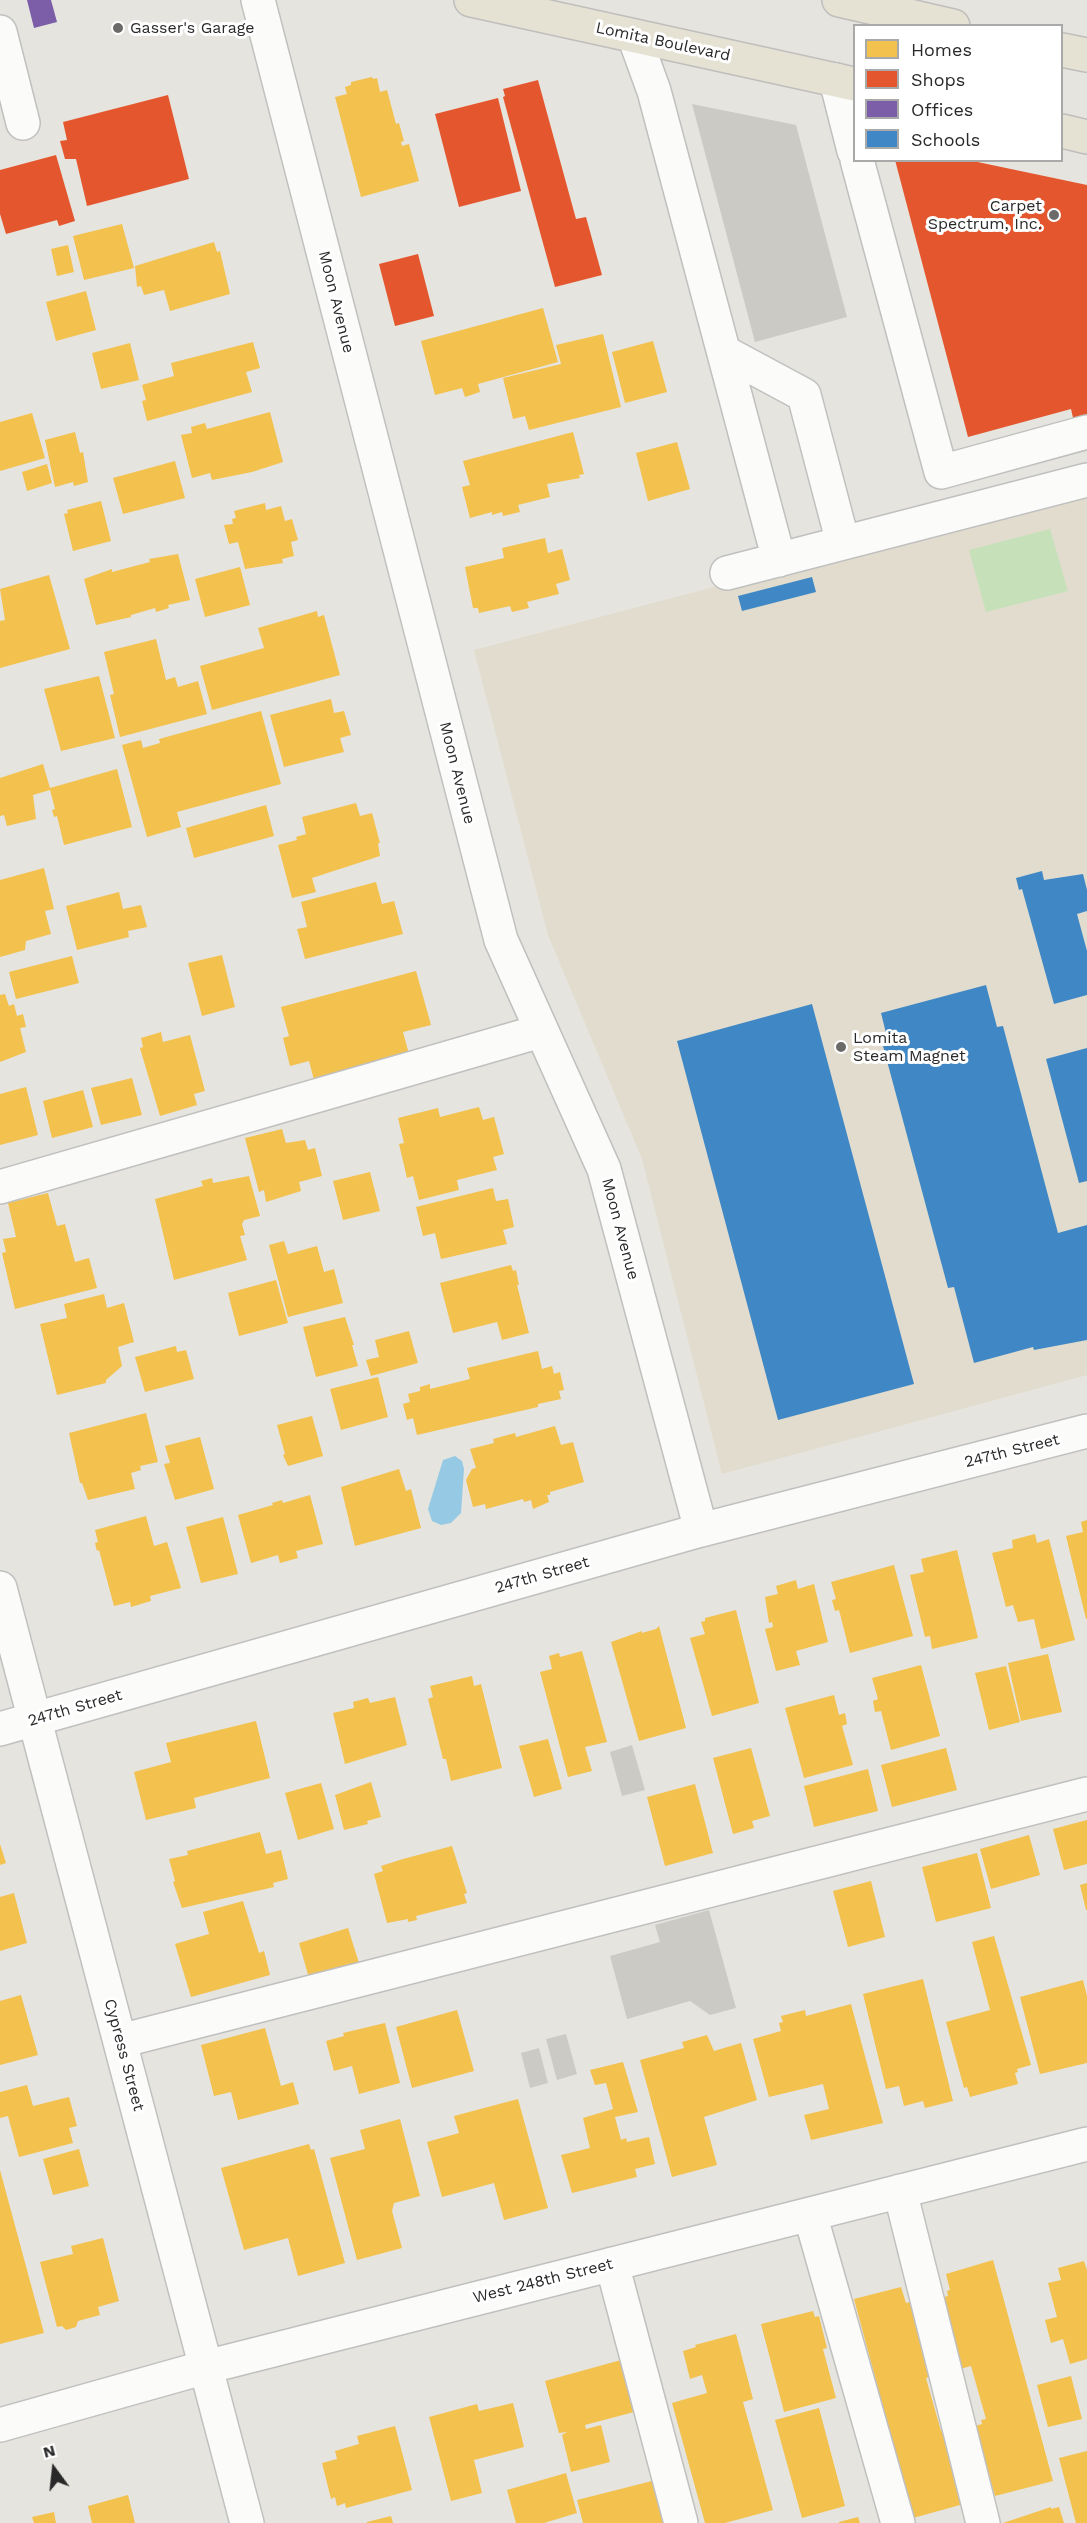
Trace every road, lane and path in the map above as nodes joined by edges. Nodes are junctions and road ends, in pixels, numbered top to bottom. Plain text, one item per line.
1 (258, 0) edge
2 (839, 0) edge
3 (486, 2) edge
4 (944, 24) edge
5 (0, 32) edge
6 (634, 36) junction
7 (1063, 50) edge
8 (1087, 55) edge
9 (845, 82) edge
10 (23, 123) dead end
11 (1063, 131) edge
12 (853, 137) edge
13 (1087, 137) edge
14 (858, 162) edge
15 (724, 352) junction
16 (1087, 432) edge
17 (1087, 480) edge
18 (843, 543) junction
19 (779, 560) junction
20 (727, 573) dead end
21 (541, 1031) junction
22 (0, 1188) edge
23 (1087, 1431) edge
24 (701, 1530) junction
25 (0, 1588) edge
26 (35, 1719) junction
27 (0, 1729) edge
28 (1087, 1794) edge
29 (120, 2041) junction
30 (1087, 2144) edge
31 (900, 2192) junction
32 (810, 2214) junction
33 (612, 2264) junction
34 (206, 2367) junction
35 (0, 2425) edge
36 (247, 2523) edge
37 (681, 2523) edge
38 (898, 2523) edge
39 (983, 2523) edge

1 - 21 street, Moon Avenue
2 - 4 main road
3 - 6 main road, Lomita Boulevard
5 - 10 street
6 - 9 main road, Lomita Boulevard
6 - 15 street
7 - 8 main road
9 - 12 street
11 - 13 main road
14 - 16 street
15 - 18 street
15 - 19 street
17 - 18 street
18 - 19 street
19 - 20 street
21 - 22 street
21 - 24 street, Moon Avenue
23 - 24 street, 247th Street
24 - 26 street, 247th Street
25 - 26 street, Cypress Street
26 - 27 street, 247th Street
26 - 29 street, Cypress Street
28 - 29 street
29 - 34 street, Cypress Street
30 - 31 street, West 248th Street
31 - 32 street, West 248th Street
31 - 39 street
32 - 33 street, West 248th Street
32 - 38 street
33 - 34 street, West 248th Street
33 - 37 street
34 - 35 street, West 248th Street
34 - 36 street, Cypress Street

